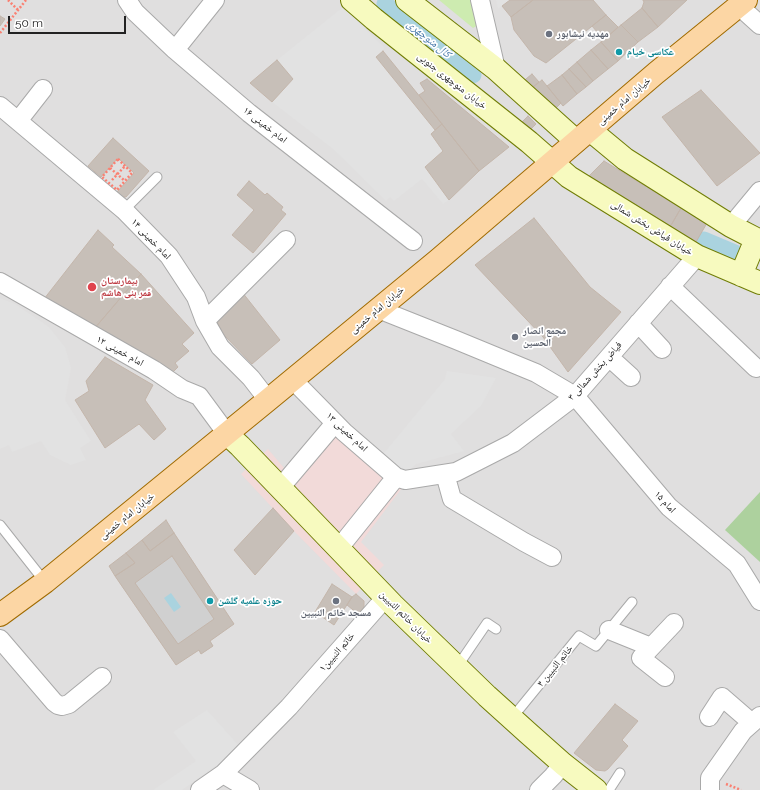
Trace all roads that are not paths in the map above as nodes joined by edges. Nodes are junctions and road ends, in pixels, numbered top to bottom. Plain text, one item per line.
1 (126, 0) edge
2 (215, 0) edge
3 (407, 0) edge
4 (480, 0) edge
5 (354, 1) edge
6 (743, 3) edge
7 (760, 25) edge
8 (175, 50) junction
9 (496, 69) junction
10 (43, 89) dead end
11 (0, 106) edge
12 (18, 121) junction
13 (583, 135) junction
14 (552, 162) junction
15 (157, 177) dead end
16 (760, 191) edge
17 (124, 210) junction
18 (731, 226) junction
19 (286, 240) dead end
20 (758, 240) edge
21 (413, 241) dead end
22 (697, 256) junction
23 (751, 279) edge
24 (0, 282) edge
25 (670, 286) junction
26 (378, 309) junction
27 (205, 321) junction
28 (638, 323) junction
29 (662, 349) dead end
30 (609, 357) junction
31 (756, 368) dead end
32 (631, 377) dead end
33 (292, 379) junction
34 (575, 396) junction
35 (268, 400) junction
36 (335, 423) junction
37 (227, 434) junction
38 (445, 474) junction
39 (400, 478) junction
40 (280, 488) junction
41 (0, 525) edge
42 (339, 548) junction
43 (552, 557) dead end
44 (45, 582) junction
45 (386, 597) junction
46 (760, 601) edge
47 (632, 602) dead end
48 (1, 615) edge
49 (674, 623) dead end
50 (496, 629) dead end
51 (610, 630) junction
52 (0, 639) edge
53 (651, 647) junction
54 (457, 667) junction
55 (102, 677) dead end
56 (665, 677) dead end
57 (709, 717) dead end
58 (512, 718) junction
59 (753, 727) edge
60 (563, 764) junction
61 (620, 773) dead end
62 (223, 774) junction
63 (200, 790) edge
64 (250, 790) edge
65 (539, 790) edge
66 (596, 790) edge
67 (609, 790) edge
68 (710, 790) edge

1 - 8 street, امام خمینی ۱۶
2 - 8 street
3 - 9 street
4 - 9 street
5 - 14 street, خیابان منوچهری جنوبی
6 - 7 street
6 - 13 main road, خیابان امام خمینی
8 - 21 street, امام خمینی ۱۶
9 - 13 street
10 - 12 street
11 - 12 street, امام خمینی ۱۴
12 - 17 street, امام خمینی ۱۴
13 - 14 main road, خیابان امام خمینی
13 - 18 street
14 - 22 street, خیابان فیاض بخش شمالی
14 - 26 main road, خیابان امام خمینی
15 - 17 lane
16 - 18 street
17 - 27 street, امام خمینی ۱۴
18 - 20 street
19 - 27 street
20 - 23 street
22 - 23 street, خیابان فیاض بخش شمالی
22 - 25 street, فیاض بخش شمالی ۳
24 - 37 street, امام خمینی ۱۲
25 - 28 street, فیاض بخش شمالی ۳
25 - 31 street
26 - 33 main road, خیابان امام خمینی
26 - 34 street
27 - 35 street, امام خمینی ۱۴
28 - 29 street
28 - 30 street, فیاض بخش شمالی ۳
30 - 32 street
30 - 34 street, فیاض بخش شمالی ۳
33 - 35 main road, خیابان امام خمینی
33 - 36 street, امام خمینی ۱۳
34 - 38 street, فیاض بخش شمالی ۳
34 - 46 street, امام ۱۵
35 - 37 main road, خیابان امام خمینی
36 - 39 street, امام خمینی ۱۳
36 - 40 street
37 - 40 street, خیابان خاتم النبیین
37 - 44 main road, خیابان امام خمینی
38 - 39 street, فیاض بخش شمالی ۳
38 - 43 street
39 - 42 street
40 - 42 street, خیابان خاتم النبیین
41 - 44 lane
42 - 45 street, خیابان خاتم النبیین
44 - 48 main road, خیابان امام خمینی
45 - 54 street, خیابان خاتم النبیین
45 - 62 street, خاتم النبیین۱
47 - 51 lane, خاتم النبیین ۴
49 - 53 street
50 - 54 lane
51 - 53 street
51 - 58 lane, خاتم النبیین ۴
52 - 55 street
53 - 56 street
54 - 58 street, خیابان خاتم النبیین
57 - 59 street
58 - 60 street, خیابان خاتم النبیین
59 - 68 street
60 - 65 street
60 - 66 street, خیابان خاتم النبیین
61 - 67 lane
62 - 63 street, خاتم النبیین۱
62 - 64 street

